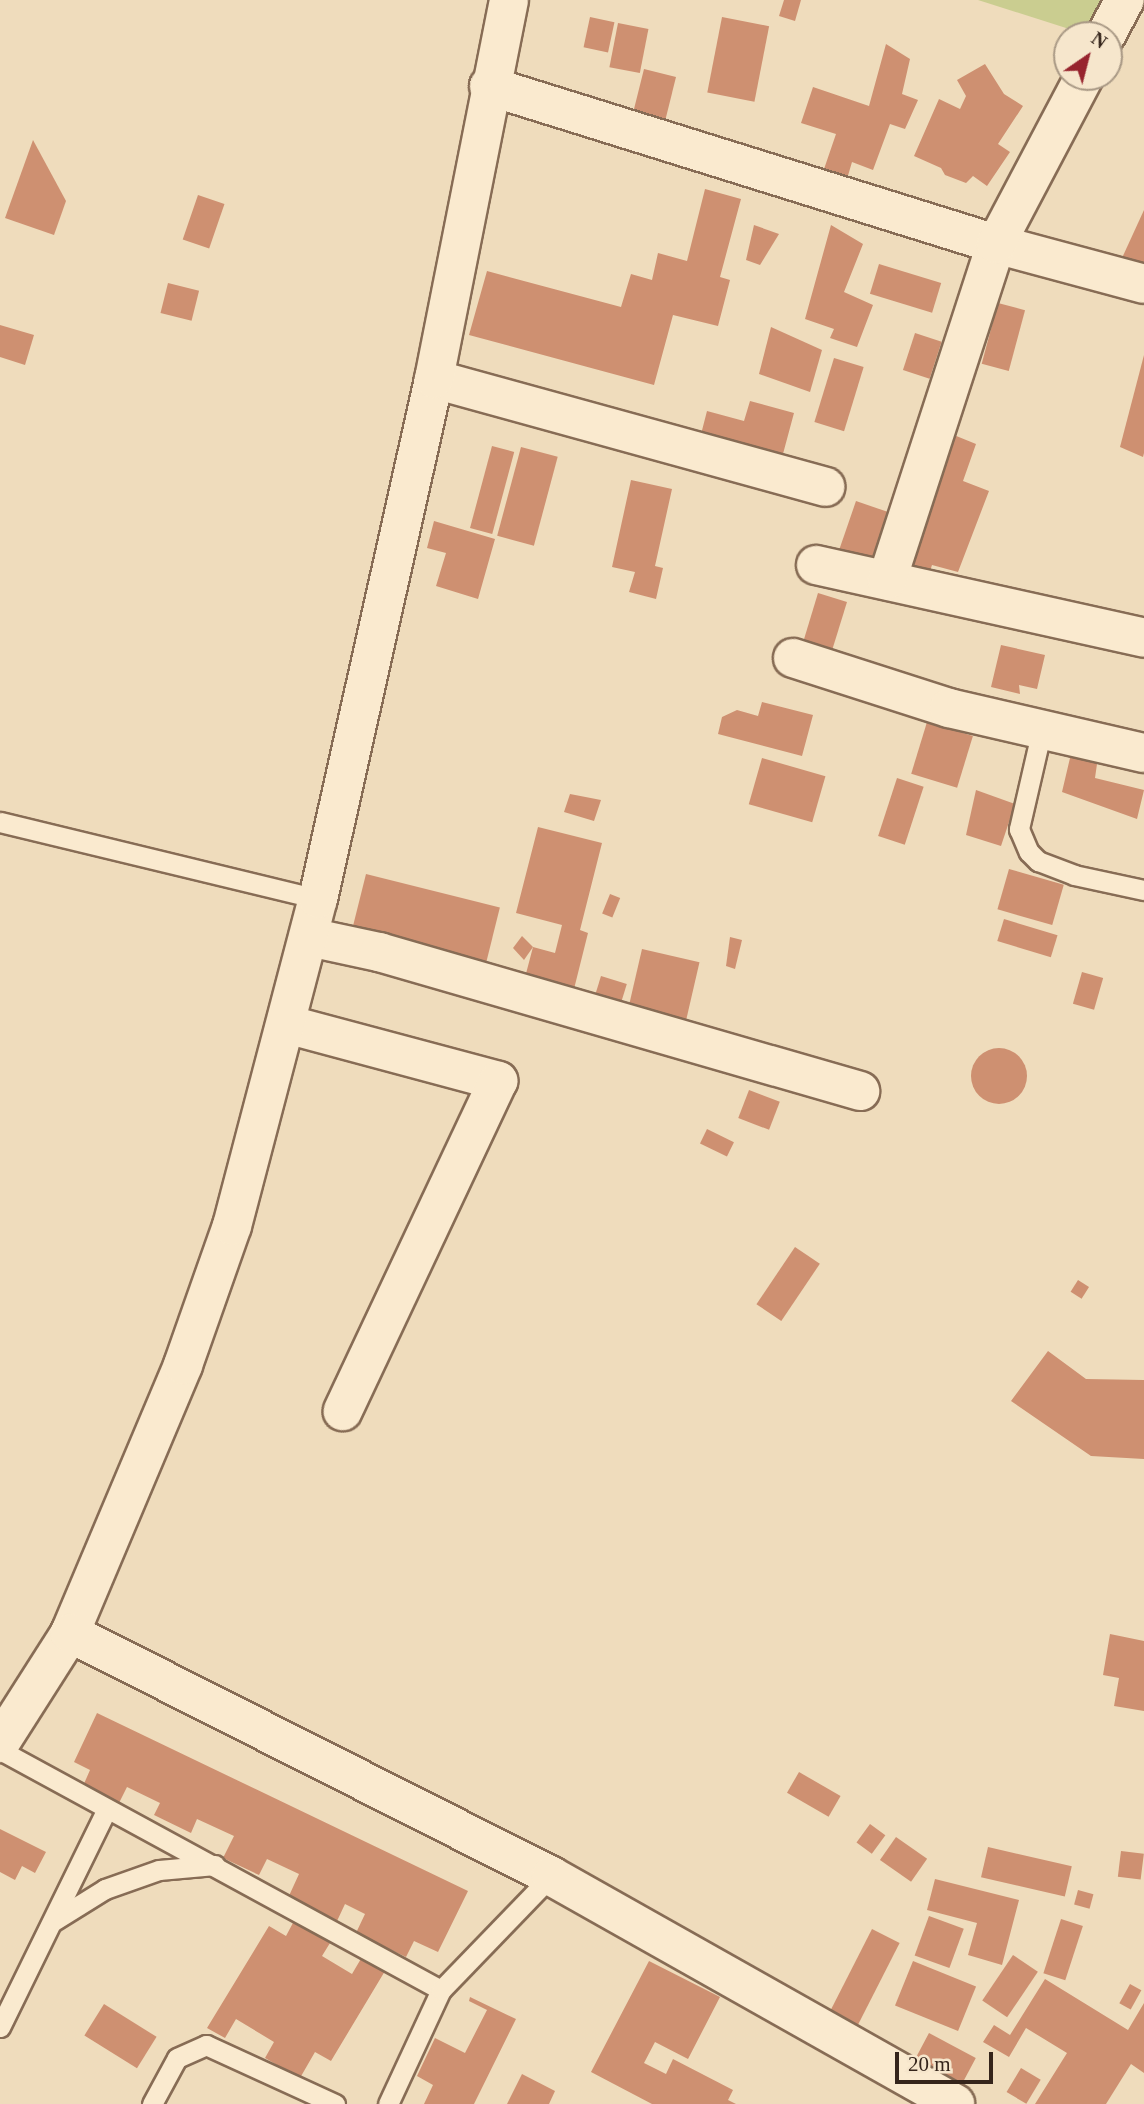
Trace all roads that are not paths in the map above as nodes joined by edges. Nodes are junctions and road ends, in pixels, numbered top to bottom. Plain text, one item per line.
1 (509, 0) edge
2 (1125, 0) edge
3 (1114, 21) edge
4 (489, 86) junction
5 (1077, 91) edge
6 (996, 244) junction
7 (1144, 284) edge
8 (434, 379) junction
9 (824, 487) dead end
10 (816, 565) dead end
11 (887, 580) junction
12 (1144, 638) edge
13 (793, 658) dead end
14 (1042, 729) junction
15 (1144, 753) edge
16 (0, 822) edge
17 (1144, 890) edge
18 (318, 899) junction
19 (309, 937) junction
20 (286, 1024) junction
21 (860, 1091) dead end
22 (343, 1411) dead end
23 (71, 1633) junction
24 (0, 1743) edge
25 (0, 1750) edge
26 (106, 1811) junction
27 (215, 1865) junction
28 (551, 1875) junction
29 (51, 1922) junction
30 (441, 1990) junction
31 (0, 2027) edge
32 (152, 2104) edge
33 (335, 2104) edge
34 (388, 2104) edge
35 (955, 2104) edge

1 - 4 street
2 - 3 street
4 - 6 street
4 - 8 street
5 - 6 street
6 - 7 street
6 - 11 street
8 - 9 street
8 - 18 street
10 - 11 street
11 - 12 street
13 - 14 street
14 - 15 street
14 - 17 lane
16 - 18 lane
18 - 19 street
19 - 20 street
19 - 21 street
20 - 22 street
20 - 23 street
23 - 24 street
23 - 28 street
25 - 26 lane
26 - 27 lane
26 - 29 lane
27 - 29 lane
27 - 30 lane
28 - 30 lane
28 - 35 street
29 - 31 lane
30 - 34 lane
32 - 33 lane

